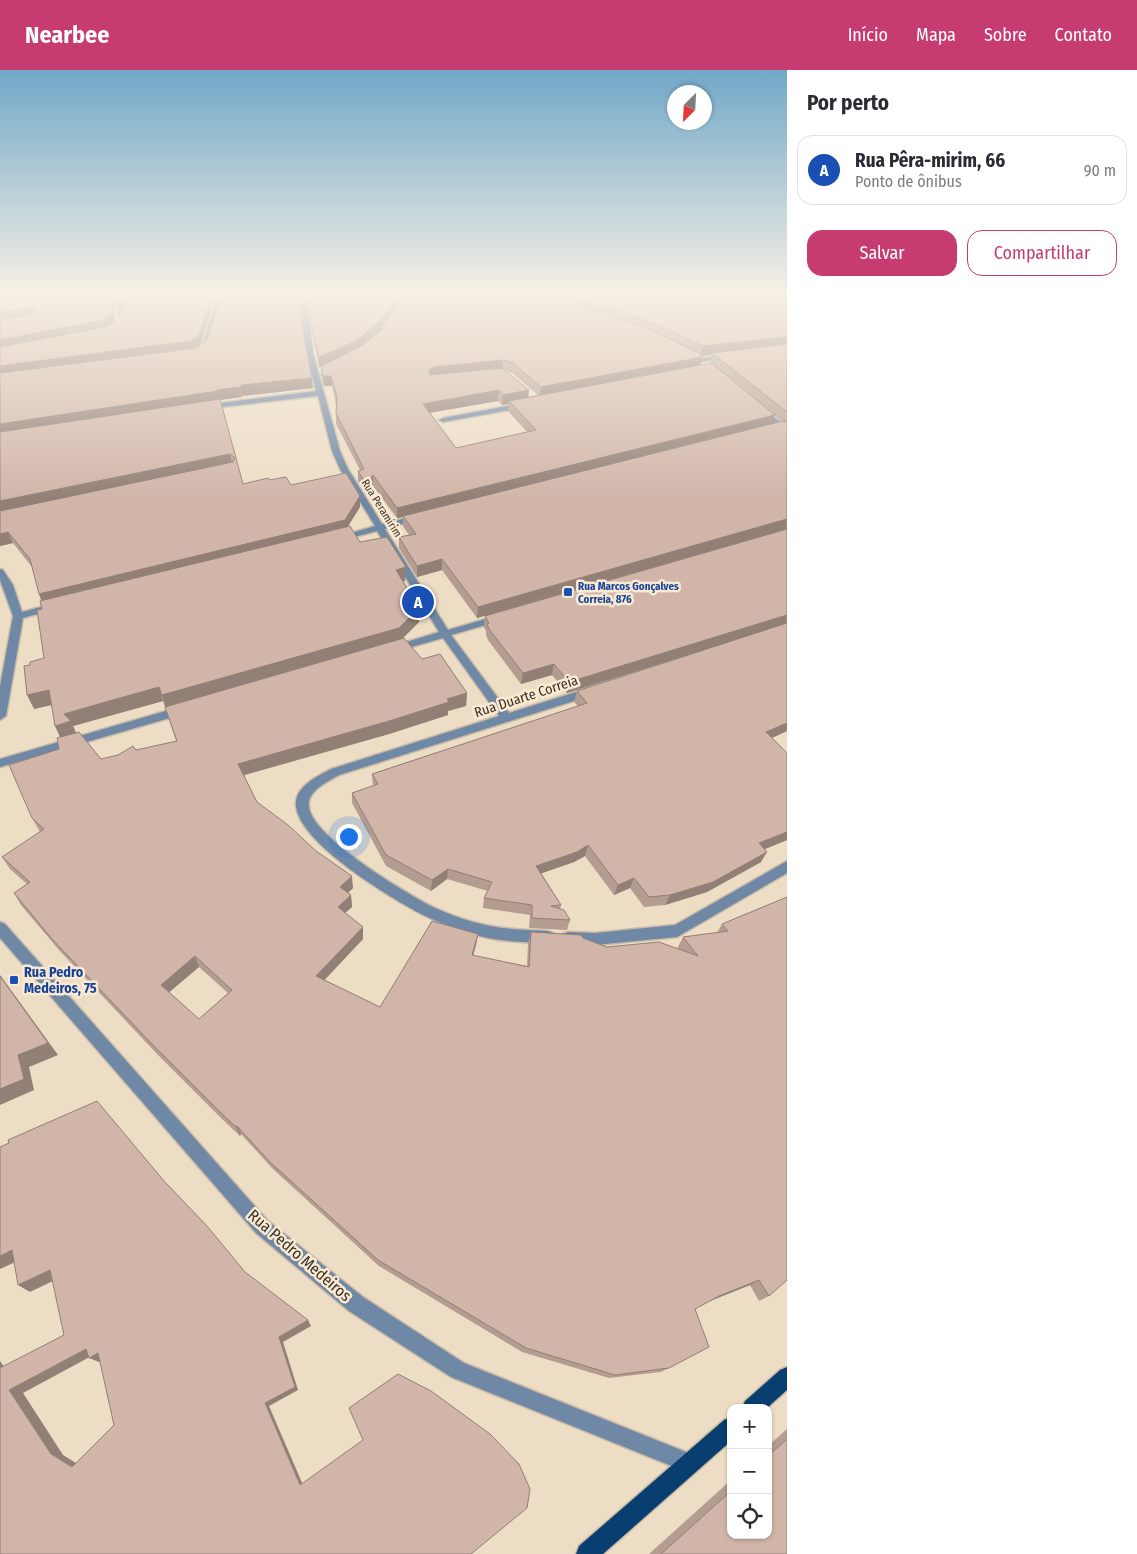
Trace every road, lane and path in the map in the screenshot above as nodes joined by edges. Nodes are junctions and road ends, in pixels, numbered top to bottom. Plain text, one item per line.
1 (314, 360) edge
2 (699, 360) edge
3 (710, 369) edge
4 (320, 393) junction
5 (529, 404) edge
6 (752, 404) edge
7 (193, 409) edge
8 (443, 420) dead end
9 (781, 428) edge
10 (429, 515) edge
11 (381, 527) junction
12 (333, 539) edge
13 (0, 572) edge
14 (66, 604) edge
15 (512, 614) edge
16 (18, 616) junction
17 (445, 634) junction
18 (379, 653) edge
19 (607, 686) edge
20 (191, 708) edge
21 (0, 716) edge
22 (506, 718) junction
23 (0, 763) edge
24 (787, 866) edge
25 (0, 928) edge
26 (787, 1377) edge
27 (757, 1404) edge
28 (727, 1430) edge
29 (689, 1463) junction
30 (587, 1554) edge

1 - 4 street, Rua Peramirim
2 - 3 street
4 - 7 street
4 - 11 street, Rua Peramirim
5 - 8 street
6 - 9 street
10 - 11 street
11 - 12 street
11 - 17 street, Rua Peramirim
13 - 16 street
14 - 16 street
15 - 17 street
16 - 21 street
17 - 18 street
17 - 22 street, Rua Peramirim
19 - 22 street, Rua Duarte Correia
20 - 23 street
22 - 24 street, Rua Duarte Correia
25 - 29 street, Rua Pedro Medeiros
26 - 27 main road
28 - 29 main road
29 - 30 main road

